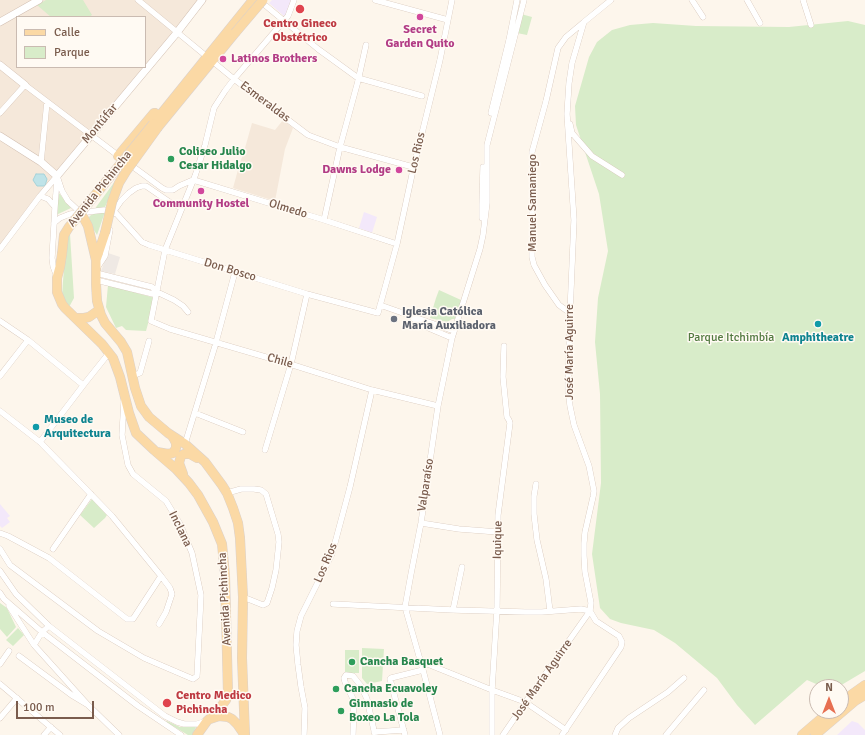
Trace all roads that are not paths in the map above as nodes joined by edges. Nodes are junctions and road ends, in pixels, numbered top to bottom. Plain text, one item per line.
1 (39, 0) edge
2 (138, 0) edge
3 (202, 0) edge
4 (252, 0) edge
5 (259, 0) edge
6 (263, 0) edge
7 (294, 0) edge
8 (375, 0) edge
9 (452, 0) edge
10 (517, 0) edge
11 (524, 0) edge
12 (611, 0) edge
13 (692, 0) edge
14 (747, 0) edge
15 (803, 0) edge
16 (30, 2) edge
17 (703, 17) dead end
18 (448, 20) junction
19 (284, 21) junction
20 (0, 22) edge
21 (584, 22) junction
22 (760, 23) dead end
23 (811, 25) dead end
24 (232, 31) junction
25 (176, 33) junction
26 (366, 45) dead end
27 (210, 59) junction
28 (0, 65) edge
29 (358, 78) junction
30 (234, 79) junction
31 (26, 85) junction
32 (422, 96) dead end
33 (47, 102) junction
34 (162, 112) junction
35 (0, 113) edge
36 (567, 114) junction
37 (156, 126) junction
38 (92, 135) junction
39 (0, 136) edge
40 (340, 147) junction
41 (118, 156) junction
42 (41, 162) junction
43 (413, 167) junction
44 (622, 175) dead end
45 (57, 176) junction
46 (193, 180) junction
47 (178, 186) junction
48 (189, 190) junction
49 (40, 196) junction
50 (55, 207) junction
51 (182, 208) junction
52 (114, 211) junction
53 (81, 212) junction
54 (324, 220) junction
55 (54, 223) junction
56 (483, 235) junction
57 (397, 244) junction
58 (0, 249) edge
59 (165, 250) junction
60 (96, 270) junction
61 (235, 272) junction
62 (57, 278) junction
63 (157, 292) junction
64 (307, 294) junction
65 (380, 305) junction
66 (99, 310) junction
67 (188, 312) dead end
68 (570, 313) junction
69 (412, 317) junction
70 (76, 318) junction
71 (0, 321) edge
72 (454, 331) junction
73 (452, 338) junction
74 (28, 340) junction
75 (149, 341) dead end
76 (216, 343) junction
77 (504, 346) dead end
78 (109, 353) junction
79 (292, 364) junction
80 (0, 376) edge
81 (132, 376) junction
82 (83, 385) junction
83 (372, 390) junction
84 (124, 395) junction
85 (438, 406) junction
86 (0, 411) edge
87 (195, 413) junction
88 (243, 432) dead end
89 (168, 433) junction
90 (40, 442) junction
91 (185, 444) junction
92 (154, 450) junction
93 (265, 450) dead end
94 (205, 462) junction
95 (183, 476) junction
96 (536, 484) dead end
97 (91, 494) junction
98 (227, 494) junction
99 (421, 523) junction
100 (498, 532) junction
101 (0, 533) edge
102 (0, 549) edge
103 (53, 549) dead end
104 (462, 567) dead end
105 (0, 571) edge
106 (161, 576) junction
107 (0, 593) edge
108 (243, 597) junction
109 (4, 599) junction
110 (333, 604) dead end
111 (405, 607) junction
112 (453, 610) junction
113 (497, 611) junction
114 (550, 611) junction
115 (590, 611) junction
116 (159, 624) dead end
117 (49, 626) junction
118 (42, 632) junction
119 (34, 645) junction
120 (9, 651) dead end
121 (19, 656) dead end
122 (420, 660) junction
123 (0, 664) edge
124 (423, 670) junction
125 (684, 678) dead end
126 (0, 684) edge
127 (865, 685) edge
128 (492, 690) junction
129 (704, 690) dead end
130 (865, 695) edge
131 (849, 696) edge
132 (17, 698) junction
133 (525, 702) junction
134 (88, 705) junction
135 (0, 718) edge
136 (821, 719) edge
137 (208, 720) junction
138 (51, 727) junction
139 (566, 730) junction
140 (405, 732) edge
141 (375, 734) edge
142 (44, 735) edge
143 (60, 735) edge
144 (120, 735) edge
145 (181, 735) edge
146 (197, 735) edge
147 (244, 735) edge
148 (304, 735) edge
149 (353, 735) edge
150 (440, 735) edge
151 (492, 735) edge
152 (503, 735) edge
153 (562, 735) edge
154 (615, 735) edge
155 (666, 735) edge
156 (802, 735) edge
157 (815, 735) edge

1 - 16 street
2 - 25 street, Esmeraldas
3 - 25 street, Montúfar
4 - 24 main road, Avenida Pichincha
5 - 19 street
6 - 24 main road, Avenida Pichincha, bridge
7 - 19 street
8 - 18 street
9 - 18 street, Los Rios
10 - 56 street, Valparaíso
11 - 56 street, Valparaíso
12 - 21 street
13 - 17 street
14 - 22 street
15 - 23 street
16 - 20 street
18 - 43 street, Los Rios
19 - 29 street
19 - 30 street
21 - 36 street, José María Aguirre
21 - 68 street, Manuel Samaniego
24 - 27 main road, Avenida Pichincha
25 - 27 street, Esmeraldas
25 - 38 street, Montúfar
26 - 29 street
27 - 30 street, Esmeraldas
27 - 34 main road, Avenida Pichincha
27 - 37 main road, Avenida Pichincha
28 - 31 street
29 - 32 street
29 - 40 street
30 - 40 street, Esmeraldas
30 - 46 street
31 - 33 street
31 - 35 street
33 - 38 street
33 - 42 street
34 - 37 main road, Avenida Pichincha
34 - 41 main road
36 - 44 street
36 - 68 street, José María Aguirre
37 - 60 main road, Avenida Pichincha, bridge
37 - 62 main road, Avenida Pichincha, bridge
38 - 41 street
38 - 45 street, Montúfar
39 - 42 street
40 - 43 street, Esmeraldas
40 - 54 street
41 - 47 street
42 - 45 street
43 - 57 street, Los Rios
45 - 49 street, Montúfar
45 - 50 street
45 - 53 street
46 - 47 street
46 - 48 street
46 - 54 street, Olmedo
47 - 48 street
48 - 51 street
49 - 50 street
49 - 58 street, Montúfar
50 - 55 street
51 - 52 street, Avenida Pichincha
51 - 59 street
52 - 53 street
52 - 59 street, Don Bosco
52 - 60 street, Avenida Pichincha
53 - 55 street
53 - 60 main road
54 - 57 street, Olmedo
55 - 62 street
56 - 72 street, Valparaíso
57 - 65 street, Los Rios
59 - 61 street, Don Bosco
59 - 63 street
60 - 63 street
60 - 66 main road, Avenida Pichincha
61 - 64 street, Don Bosco
61 - 76 street
62 - 70 main road, Avenida Pichincha
63 - 67 street
63 - 76 street, Chile
64 - 65 street, Don Bosco
64 - 79 street
65 - 69 street
66 - 70 main road
66 - 81 main road, Avenida Pichincha
68 - 115 street, José María Aguirre
69 - 72 street
69 - 73 street
70 - 78 main road, Avenida Pichincha
71 - 74 street
72 - 73 street, Valparaíso
73 - 85 street, Valparaíso
74 - 80 street
74 - 82 street
75 - 81 street
76 - 79 street, Chile
76 - 87 street
77 - 100 street, Iquique
78 - 82 street
78 - 84 main road, Avenida Pichincha
79 - 83 street, Chile
79 - 93 street
81 - 89 main road, Avenida Pichincha
82 - 90 street
83 - 85 street, Chile
83 - 148 street, Los Rios
84 - 92 main road, Avenida Pichincha
84 - 102 street, Inclana
85 - 99 street, Valparaíso
86 - 90 street
87 - 88 street
87 - 91 street
89 - 91 main road, Avenida Pichincha
89 - 92 main road
90 - 97 street
91 - 94 main road, Avenida Pichincha
92 - 95 main road, Avenida Pichincha
94 - 95 main road
94 - 98 main road, Avenida Pichincha
95 - 137 main road, Avenida Pichincha
96 - 114 street
97 - 103 street
97 - 106 street
98 - 108 main road, Avenida Pichincha
98 - 108 street
99 - 100 street
99 - 111 street, Valparaíso
100 - 113 street, Iquique
101 - 106 street
104 - 112 street
105 - 117 street
106 - 116 street
107 - 109 street
108 - 147 main road, Avenida Pichincha
109 - 118 street
109 - 119 street
110 - 111 street
111 - 112 street
111 - 122 street, Valparaíso
112 - 113 street
113 - 114 street
113 - 128 street, Iquique
114 - 115 street
115 - 133 street, José María Aguirre
115 - 139 street
117 - 118 street
117 - 137 street
118 - 119 street
118 - 145 street
119 - 134 street
120 - 123 street
121 - 134 street
122 - 124 street, Valparaíso
122 - 128 street
124 - 140 street
124 - 150 street, Valparaíso
125 - 154 street
126 - 132 street
127 - 131 main road
128 - 133 street
128 - 151 street, Iquique
129 - 155 street
130 - 157 main road
132 - 135 street
132 - 138 street
133 - 139 street
133 - 152 street, José María Aguirre
134 - 144 street
136 - 156 main road
137 - 146 main road, Avenida Pichincha
137 - 147 main road
138 - 142 street
138 - 143 street
139 - 153 street
140 - 141 street
141 - 149 street

